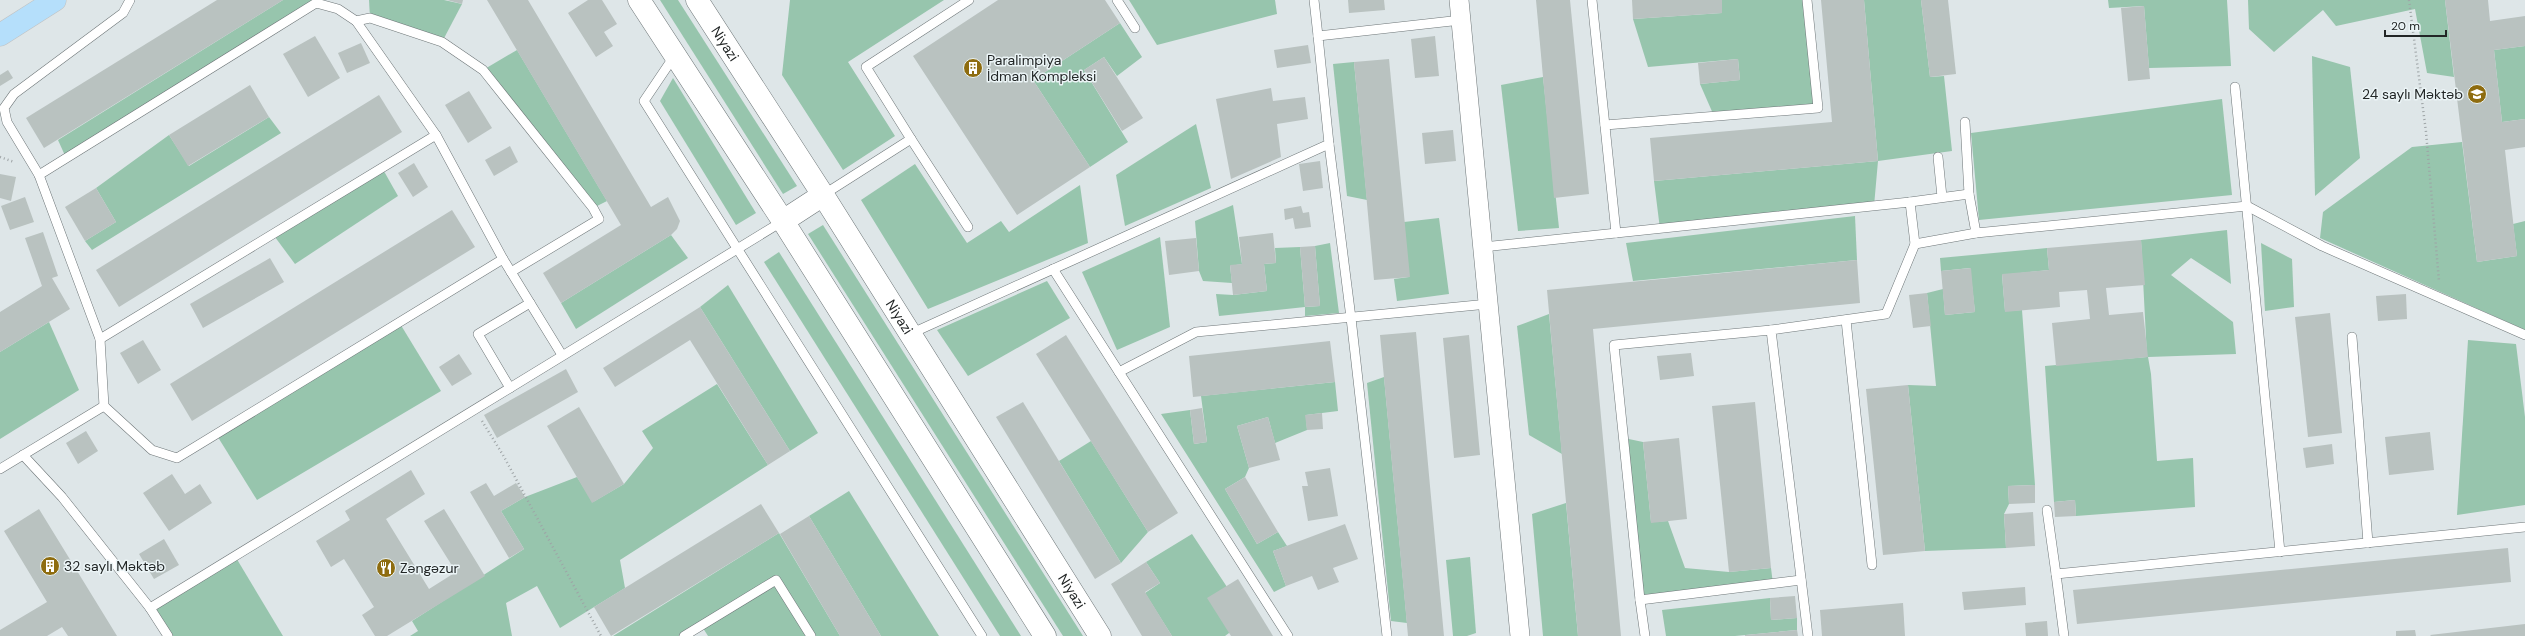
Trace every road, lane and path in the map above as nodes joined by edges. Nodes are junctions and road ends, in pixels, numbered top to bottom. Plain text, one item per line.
1 (55, 0) edge
2 (130, 0) edge
3 (640, 0) edge
4 (697, 0) edge
5 (969, 0) edge
6 (1117, 0) edge
7 (1314, 0) edge
8 (1459, 0) edge
9 (1592, 0) edge
10 (1807, 0) edge
11 (2409, 0) edge
12 (1461, 20) junction
13 (356, 21) junction
14 (1135, 28) dead end
15 (0, 35) edge
16 (1318, 36) junction
17 (675, 55) junction
18 (2235, 86) dead end
19 (1965, 122) dead end
20 (4, 125) edge
21 (1605, 125) junction
22 (436, 135) junction
23 (911, 139) junction
24 (1329, 144) junction
25 (1938, 157) dead end
26 (39, 175) junction
27 (1969, 194) junction
28 (823, 195) junction
29 (1942, 197) junction
30 (1910, 202) junction
31 (2247, 206) junction
32 (783, 221) junction
33 (968, 227) dead end
34 (1616, 233) junction
35 (1976, 233) junction
36 (1915, 244) junction
37 (1483, 247) junction
38 (738, 250) junction
39 (503, 259) junction
40 (1053, 269) junction
41 (511, 272) junction
42 (2440, 298) junction
43 (530, 303) junction
44 (1488, 304) junction
45 (1352, 318) junction
46 (1846, 320) junction
47 (1771, 330) junction
48 (910, 334) junction
49 (2525, 335) edge
50 (2352, 337) dead end
51 (100, 339) junction
52 (562, 355) junction
53 (1119, 372) junction
54 (510, 388) junction
55 (104, 406) junction
56 (475, 410) junction
57 (23, 456) junction
58 (0, 469) edge
59 (2047, 510) dead end
60 (2525, 527) edge
61 (2368, 543) junction
62 (2280, 552) junction
63 (1872, 565) dead end
64 (2056, 574) junction
65 (1801, 580) junction
66 (1640, 600) junction
67 (150, 608) junction
68 (168, 636) edge
69 (601, 636) edge
70 (684, 636) edge
71 (811, 636) edge
72 (982, 636) edge
73 (1045, 636) edge
74 (1100, 636) edge
75 (1288, 636) edge
76 (1386, 636) edge
77 (1520, 636) edge
78 (1645, 636) edge
79 (1808, 636) edge
80 (2064, 636) edge

1 - 15 main road
2 - 20 lane
3 - 17 main road
4 - 28 main road, Niyazi
5 - 23 lane
6 - 14 lane
7 - 16 lane
8 - 12 street
9 - 21 lane
10 - 21 lane
11 - 42 path
12 - 16 lane
12 - 37 street
13 - 22 lane
13 - 26 lane
13 - 41 lane
16 - 24 lane
17 - 32 main road
17 - 38 lane
18 - 31 lane
19 - 27 lane
20 - 26 lane
21 - 34 lane
22 - 39 lane
22 - 51 lane
23 - 28 lane
23 - 33 lane
24 - 40 lane
24 - 45 lane
25 - 29 lane
26 - 51 lane
27 - 29 lane
27 - 35 lane
28 - 32 main road
28 - 48 main road, Niyazi
29 - 30 lane
30 - 34 lane
30 - 36 lane
31 - 35 lane
31 - 42 lane
31 - 62 lane
32 - 38 lane
32 - 73 main road
34 - 37 lane
35 - 36 lane
36 - 46 lane
37 - 44 street
38 - 52 lane
38 - 72 lane
39 - 41 lane
39 - 55 lane
40 - 48 lane
40 - 53 lane
41 - 43 lane
42 - 49 lane
43 - 52 lane
43 - 54 lane
44 - 45 lane
44 - 77 street
45 - 53 lane
45 - 76 lane
46 - 47 lane
46 - 63 lane
47 - 65 lane
47 - 66 lane
48 - 74 main road, Niyazi
50 - 61 lane
51 - 55 lane
52 - 54 lane
53 - 75 lane
54 - 56 lane
55 - 57 lane
56 - 67 lane
56 - 69 path
57 - 58 lane
57 - 67 lane
59 - 64 lane
60 - 61 lane
61 - 62 lane
62 - 64 lane
64 - 80 lane
65 - 66 lane
65 - 79 lane
66 - 78 lane
67 - 68 lane
70 - 71 lane

